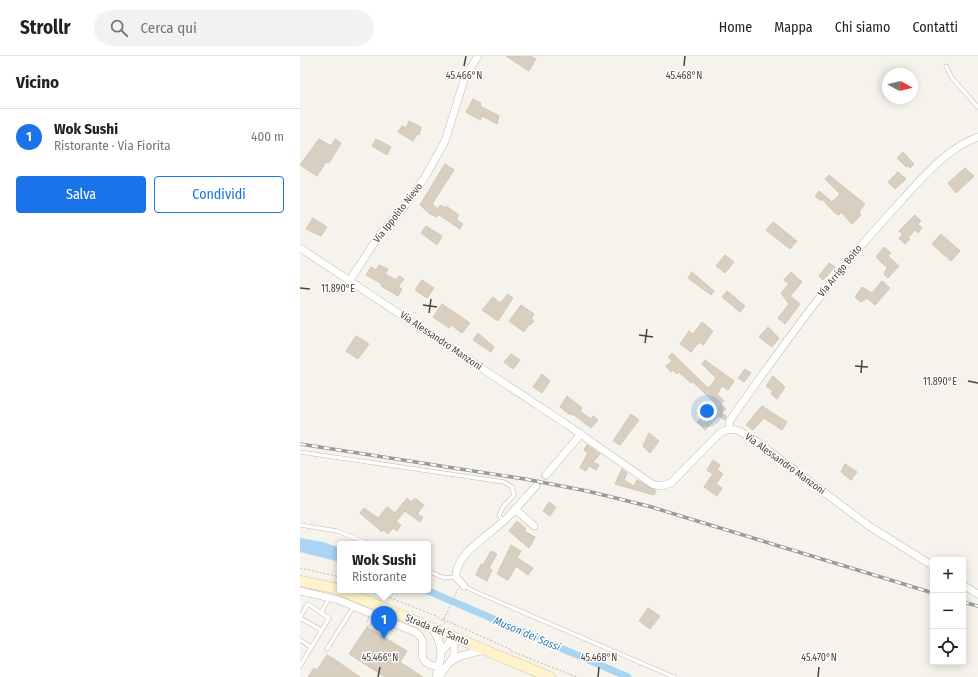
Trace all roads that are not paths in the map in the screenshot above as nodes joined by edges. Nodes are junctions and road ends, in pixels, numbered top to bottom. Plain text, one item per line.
1 (478, 56) edge
2 (946, 66) dead end
3 (978, 107) edge
4 (978, 137) edge
5 (300, 248) edge
6 (350, 280) junction
7 (729, 429) junction
8 (581, 434) junction
9 (300, 452) edge
10 (546, 475) tunnel mouth
11 (536, 486) tunnel mouth
12 (515, 509) junction
13 (503, 521) junction
14 (300, 525) edge
15 (534, 526) dead end
16 (362, 541) edge
17 (930, 564) edge
18 (431, 572) edge
19 (456, 577) junction
20 (300, 581) edge
21 (461, 587) joint
22 (966, 587) edge
23 (337, 589) edge
24 (300, 591) edge
25 (346, 593) edge
26 (978, 594) edge
27 (329, 597) junction
28 (354, 606) junction
29 (321, 613) junction
30 (373, 614) junction
31 (300, 617) edge
32 (368, 624) dead end
33 (432, 628) junction
34 (321, 630) junction
35 (454, 638) junction
36 (300, 640) edge
37 (311, 647) junction
38 (327, 649) dead end
39 (485, 650) junction
40 (442, 651) junction
41 (449, 664) junction
42 (300, 666) edge
43 (439, 667) junction
44 (436, 677) edge
45 (439, 677) edge
46 (550, 677) edge
47 (674, 677) edge

1 - 6 street, Via Ippolito Nievo
2 - 3 lane
4 - 7 street, Via Arrigo Boito
5 - 6 street, Via Alessandro Manzoni
6 - 8 street, Via Alessandro Manzoni
7 - 8 street, Via Alessandro Manzoni
7 - 17 street, Via Alessandro Manzoni
8 - 10 street
9 - 13 lane
11 - 12 street
12 - 13 street
12 - 15 street
13 - 19 street
14 - 16 lane
18 - 19 lane
19 - 21 street
20 - 23 main road, Strada del Santo
21 - 47 lane
22 - 26 street
24 - 27 street
25 - 33 main road, Strada del Santo
27 - 28 street
27 - 29 lane
28 - 30 street
28 - 38 lane
29 - 31 lane
29 - 34 lane
30 - 32 lane
30 - 43 street
31 - 34 lane
33 - 35 main road, Strada del Santo
33 - 40 street
34 - 37 lane
35 - 39 main road, Strada del Santo
35 - 40 street
35 - 41 street
36 - 37 lane
37 - 42 lane
39 - 41 street
39 - 46 main road, Strada del Santo
40 - 43 street
41 - 45 street
43 - 44 street

